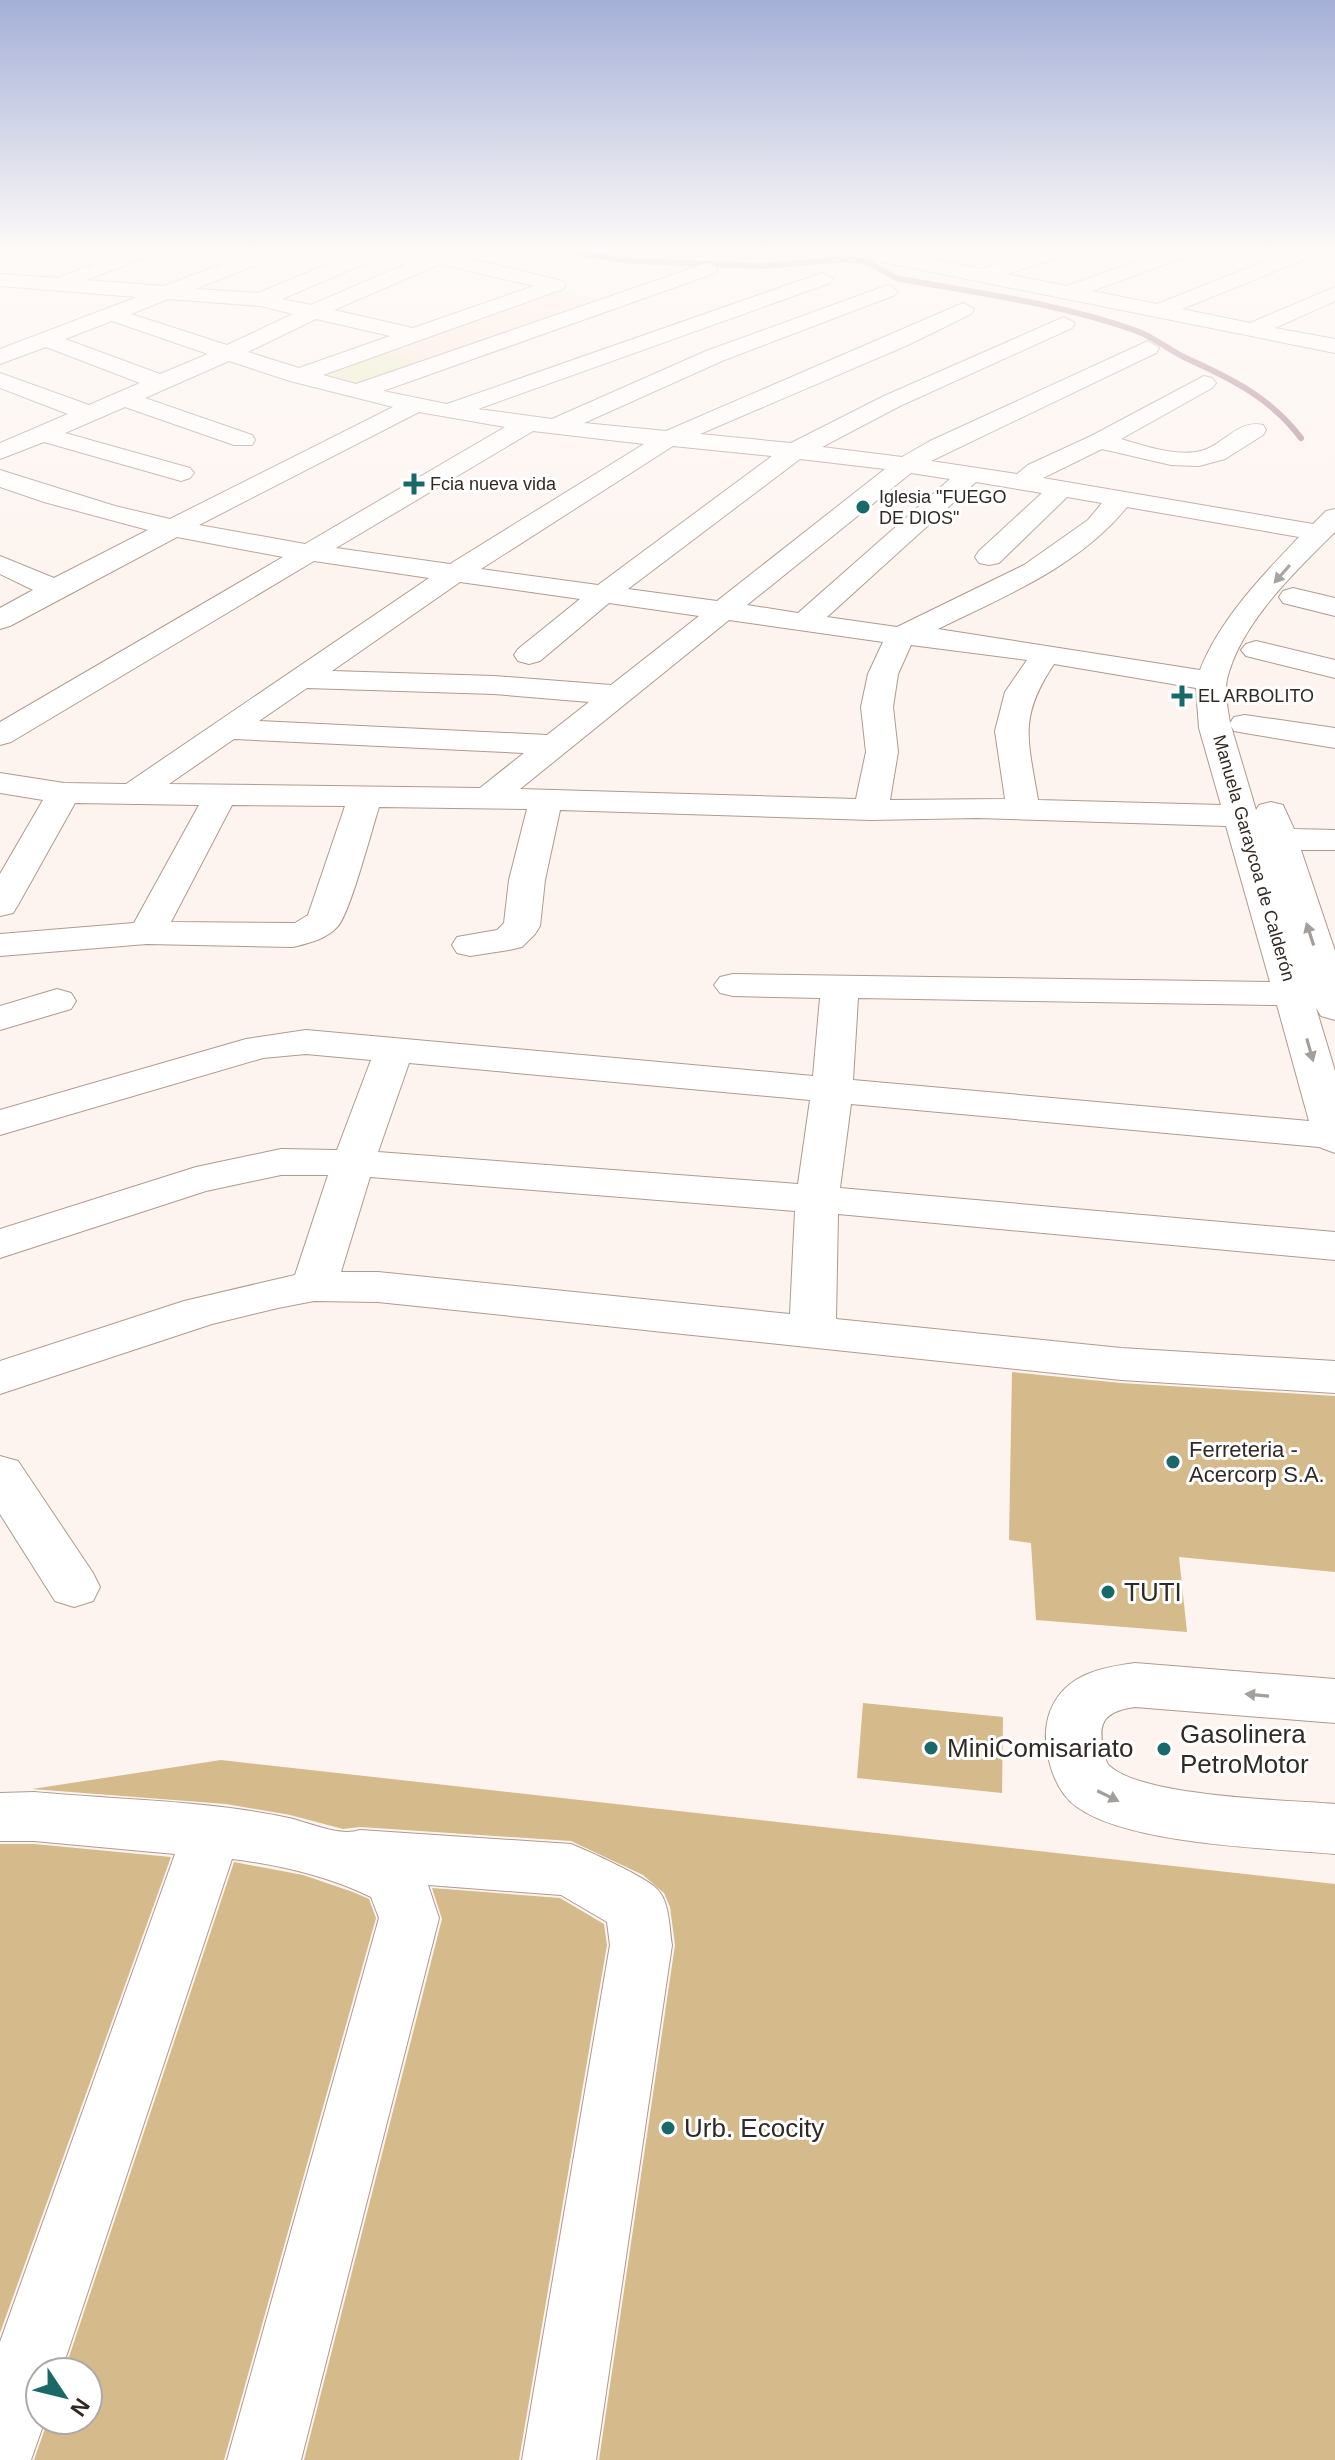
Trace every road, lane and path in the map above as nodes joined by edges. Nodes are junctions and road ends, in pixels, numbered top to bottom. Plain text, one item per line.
1 (116, 366) edge
2 (200, 366) edge
3 (270, 366) edge
4 (327, 366) edge
5 (432, 366) edge
6 (577, 366) edge
7 (690, 366) edge
8 (840, 366) edge
9 (968, 366) edge
10 (1109, 366) edge
11 (1046, 373) dead end
12 (298, 376) junction
13 (0, 380) edge
14 (1075, 381) junction
15 (162, 383) junction
16 (1204, 383) dead end
17 (359, 391) junction
18 (123, 398) junction
19 (417, 404) junction
20 (452, 411) junction
21 (88, 413) junction
22 (539, 427) junction
23 (1254, 430) dead end
24 (42, 434) junction
25 (668, 439) junction
26 (243, 440) dead end
27 (1100, 441) junction
28 (795, 451) junction
29 (0, 452) edge
30 (906, 465) junction
31 (181, 473) dead end
32 (970, 474) junction
33 (0, 478) edge
34 (1024, 481) junction
35 (1063, 487) junction
36 (1125, 497) junction
37 (177, 529) junction
38 (1331, 541) edge
39 (306, 553) junction
40 (989, 557) dead end
41 (0, 564) edge
42 (455, 573) junction
43 (54, 589) junction
44 (603, 594) junction
45 (1293, 597) junction
46 (1335, 607) edge
47 (725, 611) junction
48 (0, 620) edge
49 (804, 622) junction
50 (915, 636) junction
51 (1256, 650) junction
52 (1046, 654) junction
53 (529, 655) dead end
54 (1335, 669) edge
55 (300, 679) junction
56 (1211, 681) junction
57 (618, 695) junction
58 (1245, 724) junction
59 (224, 729) junction
60 (0, 735) edge
61 (1335, 738) edge
62 (555, 745) junction
63 (0, 783) edge
64 (64, 793) junction
65 (134, 793) junction
66 (221, 794) junction
67 (365, 798) junction
68 (488, 798) junction
69 (546, 800) junction
70 (887, 809) junction
71 (1023, 810) junction
72 (1241, 816) junction
73 (1279, 839) junction
74 (1335, 840) edge
75 (0, 905) edge
76 (147, 933) junction
77 (0, 945) edge
78 (470, 945) dead end
79 (733, 985) dead end
80 (840, 988) junction
81 (1294, 994) junction
82 (57, 1001) dead end
83 (1334, 1001) edge
84 (0, 1018) edge
85 (395, 1048) junction
86 (832, 1090) junction
87 (0, 1123) edge
88 (1334, 1138) edge
89 (353, 1163) junction
90 (817, 1199) junction
91 (0, 1244) edge
92 (1335, 1246) edge
93 (314, 1286) junction
94 (813, 1331) junction
95 (1335, 1377) edge
96 (0, 1378) edge
97 (0, 1474) edge
98 (74, 1587) dead end
99 (1335, 1701) edge
100 (2, 1822) edge
101 (1335, 1829) edge
102 (212, 1832) junction
103 (341, 1854) junction
104 (0, 2445) edge
105 (264, 2460) edge
106 (559, 2460) edge

1 - 15 street
2 - 15 street
3 - 12 street
4 - 12 street
5 - 17 street
6 - 20 street
7 - 22 street
8 - 25 street
9 - 28 street
10 - 14 street
11 - 14 street
12 - 17 street
13 - 21 street
14 - 30 street
15 - 18 street
16 - 27 street
17 - 19 street
18 - 21 street
18 - 26 street
19 - 20 street
19 - 37 street
20 - 22 street
21 - 24 street
22 - 25 street
22 - 39 street
23 - 27 street
24 - 29 street
24 - 31 street
25 - 28 street
25 - 42 street
27 - 34 street
28 - 30 street
28 - 44 street
30 - 32 street
30 - 47 street
32 - 34 street
32 - 49 street
33 - 37 street
34 - 35 street
35 - 36 street
35 - 40 street
36 - 38 street
36 - 50 street
37 - 39 street
37 - 43 street
38 - 45 street, Manuela Garaycoa de Calderón
38 -> 56 street
39 - 42 street
39 - 60 street
41 - 43 street
42 - 44 street
42 - 55 street
43 - 48 street
44 - 47 street
44 - 53 street
45 - 46 street
45 - 51 street, Manuela Garaycoa de Calderón
47 - 49 street
47 - 57 street
49 - 50 street
50 - 52 street
50 - 70 street
51 - 54 street
51 - 58 street, Manuela Garaycoa de Calderón
52 - 56 street
52 - 71 street
55 - 57 street
55 - 59 street
56 - 72 street, Manuela Garaycoa de Calderón
57 - 62 street
58 - 61 street
58 - 73 street, Manuela Garaycoa de Calderón
59 - 62 street
59 - 65 street
62 - 68 street
63 - 64 street
64 - 65 street
64 - 75 street
65 - 66 street
66 - 67 street
66 - 76 street
67 - 68 street
67 - 76 street
68 - 69 street
69 - 70 street
69 - 78 street
70 - 71 street
71 - 72 street
72 - 81 street, Manuela Garaycoa de Calderón
73 - 74 street
83 -> 73 street, Manuela Garaycoa de Calderón
76 - 77 street
79 - 80 street
80 - 81 street
80 - 86 street
81 -> 88 street, Manuela Garaycoa de Calderón
82 - 84 street
85 - 86 street
85 - 87 street
85 - 89 street
86 - 88 street
86 - 90 street
89 - 90 street
89 - 91 street
89 - 93 street
90 - 92 street
90 - 94 street
93 - 94 street
93 - 96 street
94 - 95 street
97 - 98 street
99 -> 101 street
100 - 102 street
102 - 103 street
102 - 104 street
103 - 105 street
103 - 106 street

